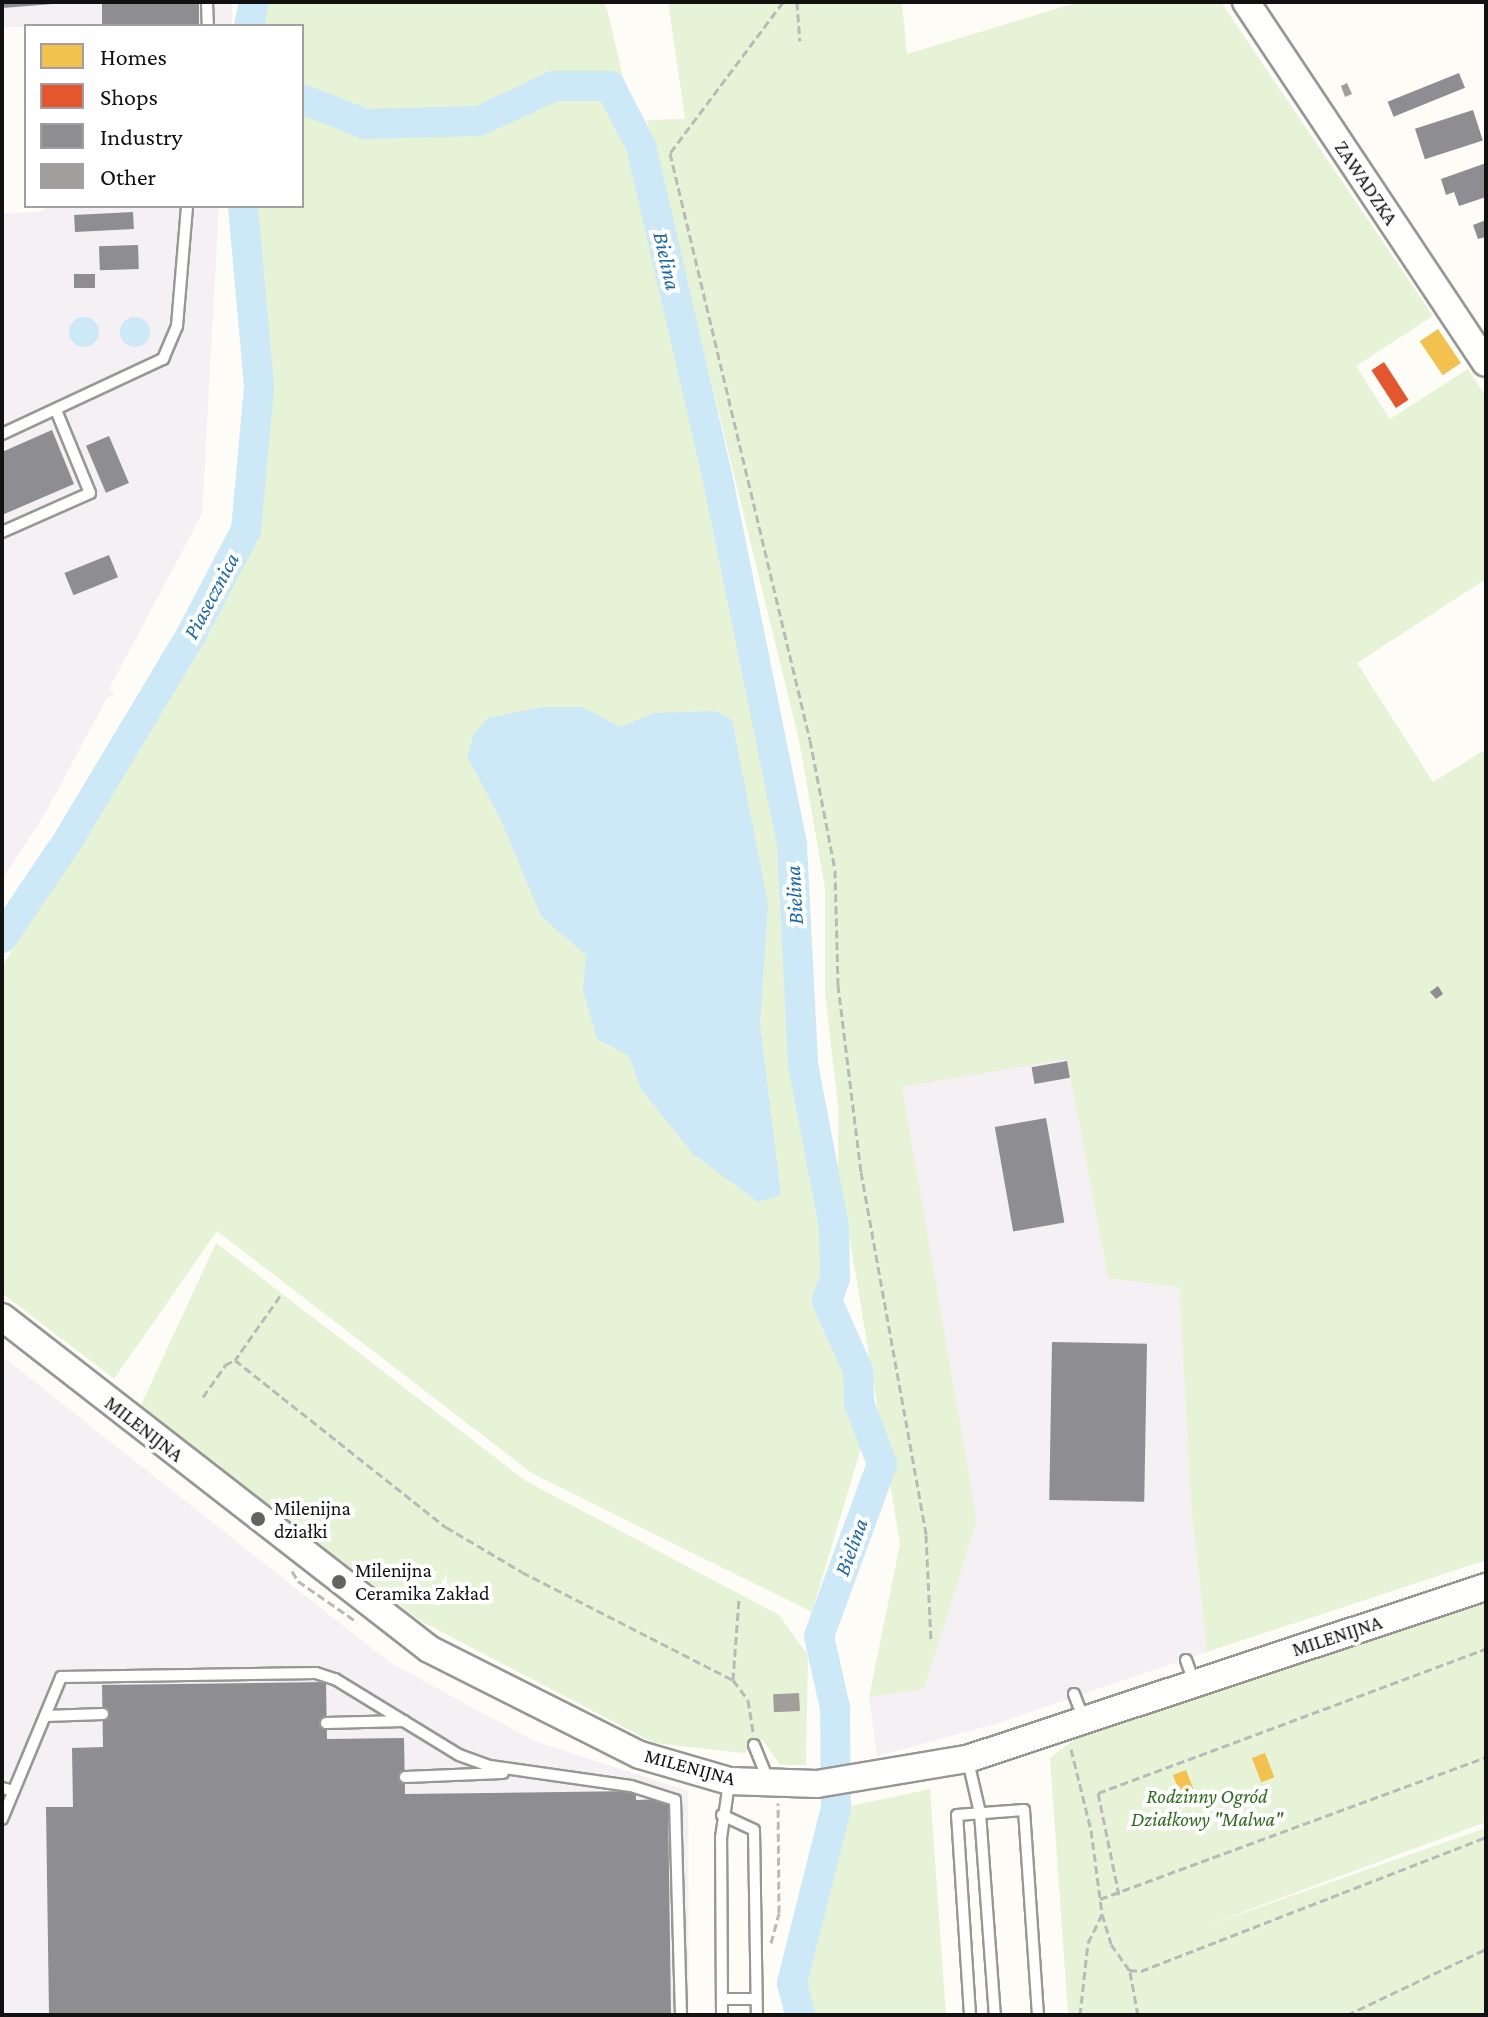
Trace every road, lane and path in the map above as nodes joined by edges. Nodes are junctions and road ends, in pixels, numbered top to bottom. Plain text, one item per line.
1 (207, 2) edge
2 (783, 2) edge
3 (797, 2) edge
4 (1246, 2) edge
5 (208, 24) edge
6 (800, 41) dead end
7 (187, 208) edge
8 (1484, 357) edge
9 (56, 410) junction
10 (2, 434) edge
11 (2, 532) edge
12 (280, 1296) dead end
13 (2, 1317) edge
14 (235, 1360) junction
15 (203, 1397) dead end
16 (1486, 1587) edge
17 (739, 1599) dead end
18 (931, 1640) dead end
19 (1486, 1649) edge
20 (733, 1680) junction
21 (1074, 1694) dead end
22 (103, 1714) dead end
23 (45, 1716) junction
24 (404, 1721) junction
25 (1077, 1722) junction
26 (326, 1723) dead end
27 (754, 1745) joint
28 (1486, 1757) edge
29 (967, 1759) junction
30 (531, 1771) junction
31 (405, 1777) dead end
32 (729, 1781) junction
33 (2, 1788) edge
34 (774, 1790) junction
35 (14, 1791) junction
36 (980, 1813) junction
37 (722, 1815) junction
38 (2, 1819) edge
39 (1486, 1837) edge
40 (1119, 1895) junction
41 (1100, 1899) junction
42 (1102, 1914) junction
43 (1486, 1949) edge
44 (767, 1955) dead end
45 (1129, 1970) junction
46 (722, 1999) junction
47 (756, 1999) junction
48 (681, 2015) edge
49 (722, 2015) edge
50 (757, 2015) edge
51 (970, 2015) edge
52 (995, 2015) edge
53 (1038, 2015) edge
54 (1080, 2015) edge
55 (1138, 2015) edge
56 (1347, 2015) edge

1 - 5 lane
2 - 18 path
3 - 6 path
4 - 8 street, ZAWADZKA
7 - 9 lane
9 - 10 lane
9 - 11 lane
12 - 14 path
13 - 32 street, MILENIJNA
14 - 15 path
14 - 20 path
16 - 25 street, MILENIJNA
17 - 20 path
19 - 40 path
20 - 27 path
21 - 25 lane
22 - 23 lane
23 - 24 lane
23 - 35 lane
24 - 26 lane
24 - 30 lane
25 - 29 street, MILENIJNA
25 - 41 path
27 - 34 lane
28 - 40 path
29 - 34 street, MILENIJNA
29 - 36 lane
30 - 31 lane
30 - 48 lane
32 - 34 street, MILENIJNA
32 - 37 lane
33 - 35 lane
34 - 44 path
35 - 38 lane
36 - 51 lane
36 - 52 lane
36 - 53 lane
37 - 46 lane
37 - 47 lane
39 - 45 path
40 - 41 path
41 - 42 path
42 - 45 path
42 - 54 path
43 - 56 path
45 - 55 path
46 - 47 lane
46 - 49 lane
47 - 50 lane

